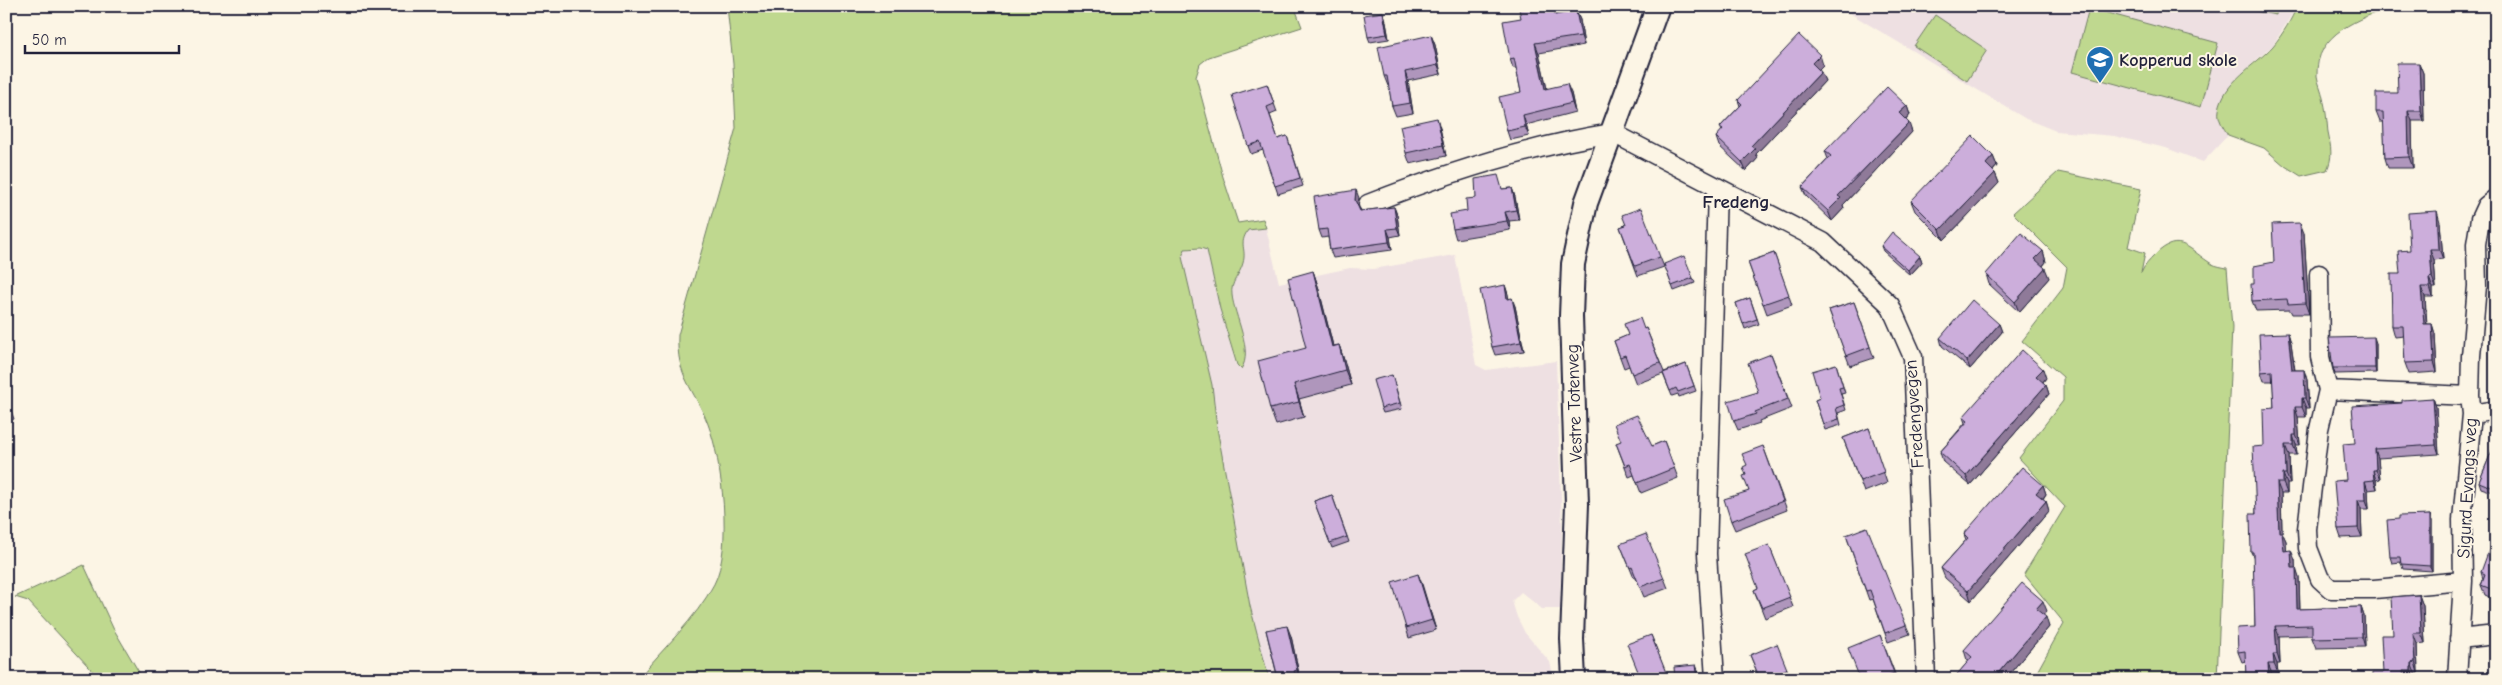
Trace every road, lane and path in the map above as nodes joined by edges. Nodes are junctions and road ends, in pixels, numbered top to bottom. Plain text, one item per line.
1 (1658, 6) edge
2 (1613, 132) junction
3 (1717, 188) junction
4 (2491, 202) edge
5 (1368, 204) dead end
6 (2319, 274) dead end
7 (2328, 390) junction
8 (2470, 396) junction
9 (2496, 410) edge
10 (2472, 414) junction
11 (2463, 581) junction
12 (2496, 635) edge
13 (2459, 639) junction
14 (1574, 679) edge
15 (1715, 679) edge
16 (1926, 679) edge
17 (2457, 679) edge

1 - 2 street, Vestre Totenveg
2 - 3 street, Fredengvegen
2 - 5 street
2 - 14 street, Vestre Totenveg
3 - 15 street
3 - 16 street, Fredengvegen
4 - 8 street, Sigurd Evangs veg
6 - 7 street, Sigurd Evangs veg
7 - 8 street, Sigurd Evangs veg
7 - 11 street, Sigurd Evangs veg
8 - 10 street, Sigurd Evangs veg
9 - 10 street
10 - 11 street, Sigurd Evangs veg
11 - 13 street, Sigurd Evangs veg
12 - 13 street
13 - 17 street, Sigurd Evangs veg

